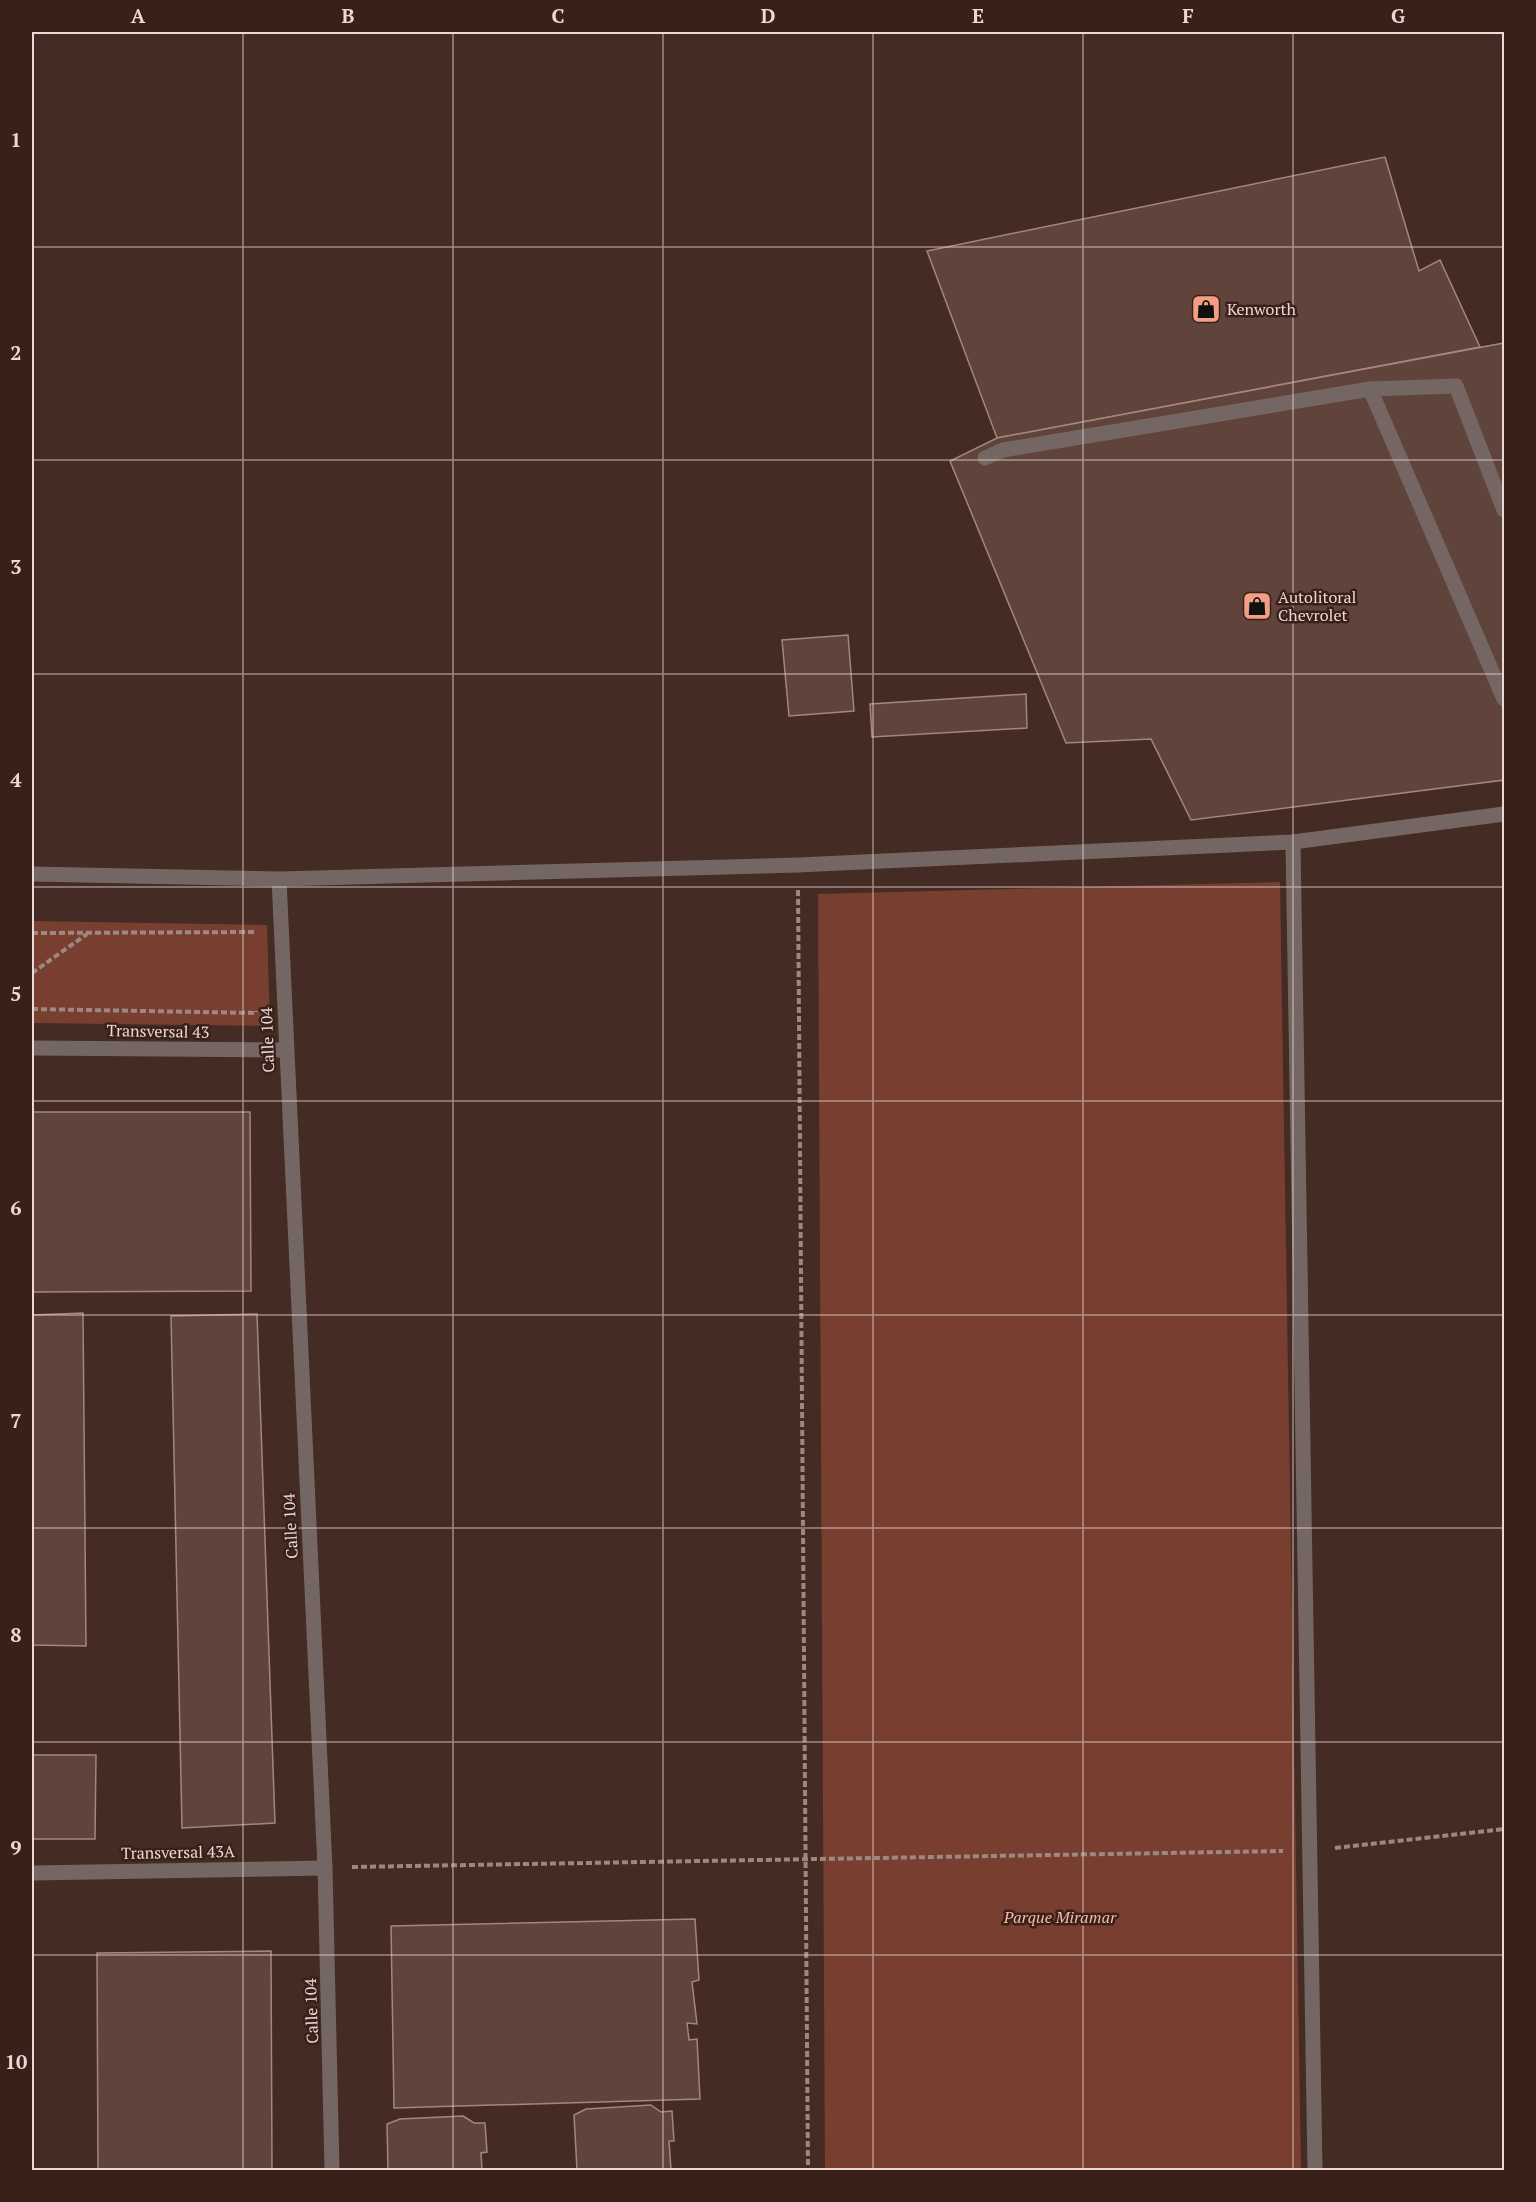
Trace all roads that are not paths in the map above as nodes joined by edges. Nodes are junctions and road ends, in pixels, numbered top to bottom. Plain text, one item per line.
1 (1370, 389) junction
2 (985, 458) dead end
3 (1504, 510) edge
4 (1504, 699) edge
5 (1504, 814) edge
6 (1293, 842) junction
7 (32, 874) edge
8 (279, 879) junction
9 (32, 1048) edge
10 (285, 1050) junction
11 (325, 1868) junction
12 (32, 1873) edge
13 (332, 2170) edge
14 (1315, 2170) edge

1 - 2 street
1 - 3 street
1 - 4 street
5 - 6 street
6 - 8 street
6 - 14 street
7 - 8 street
8 - 10 street, Calle 104
9 - 10 street, Transversal 43
10 - 11 street, Calle 104
11 - 12 street, Transversal 43A
11 - 13 street, Calle 104

